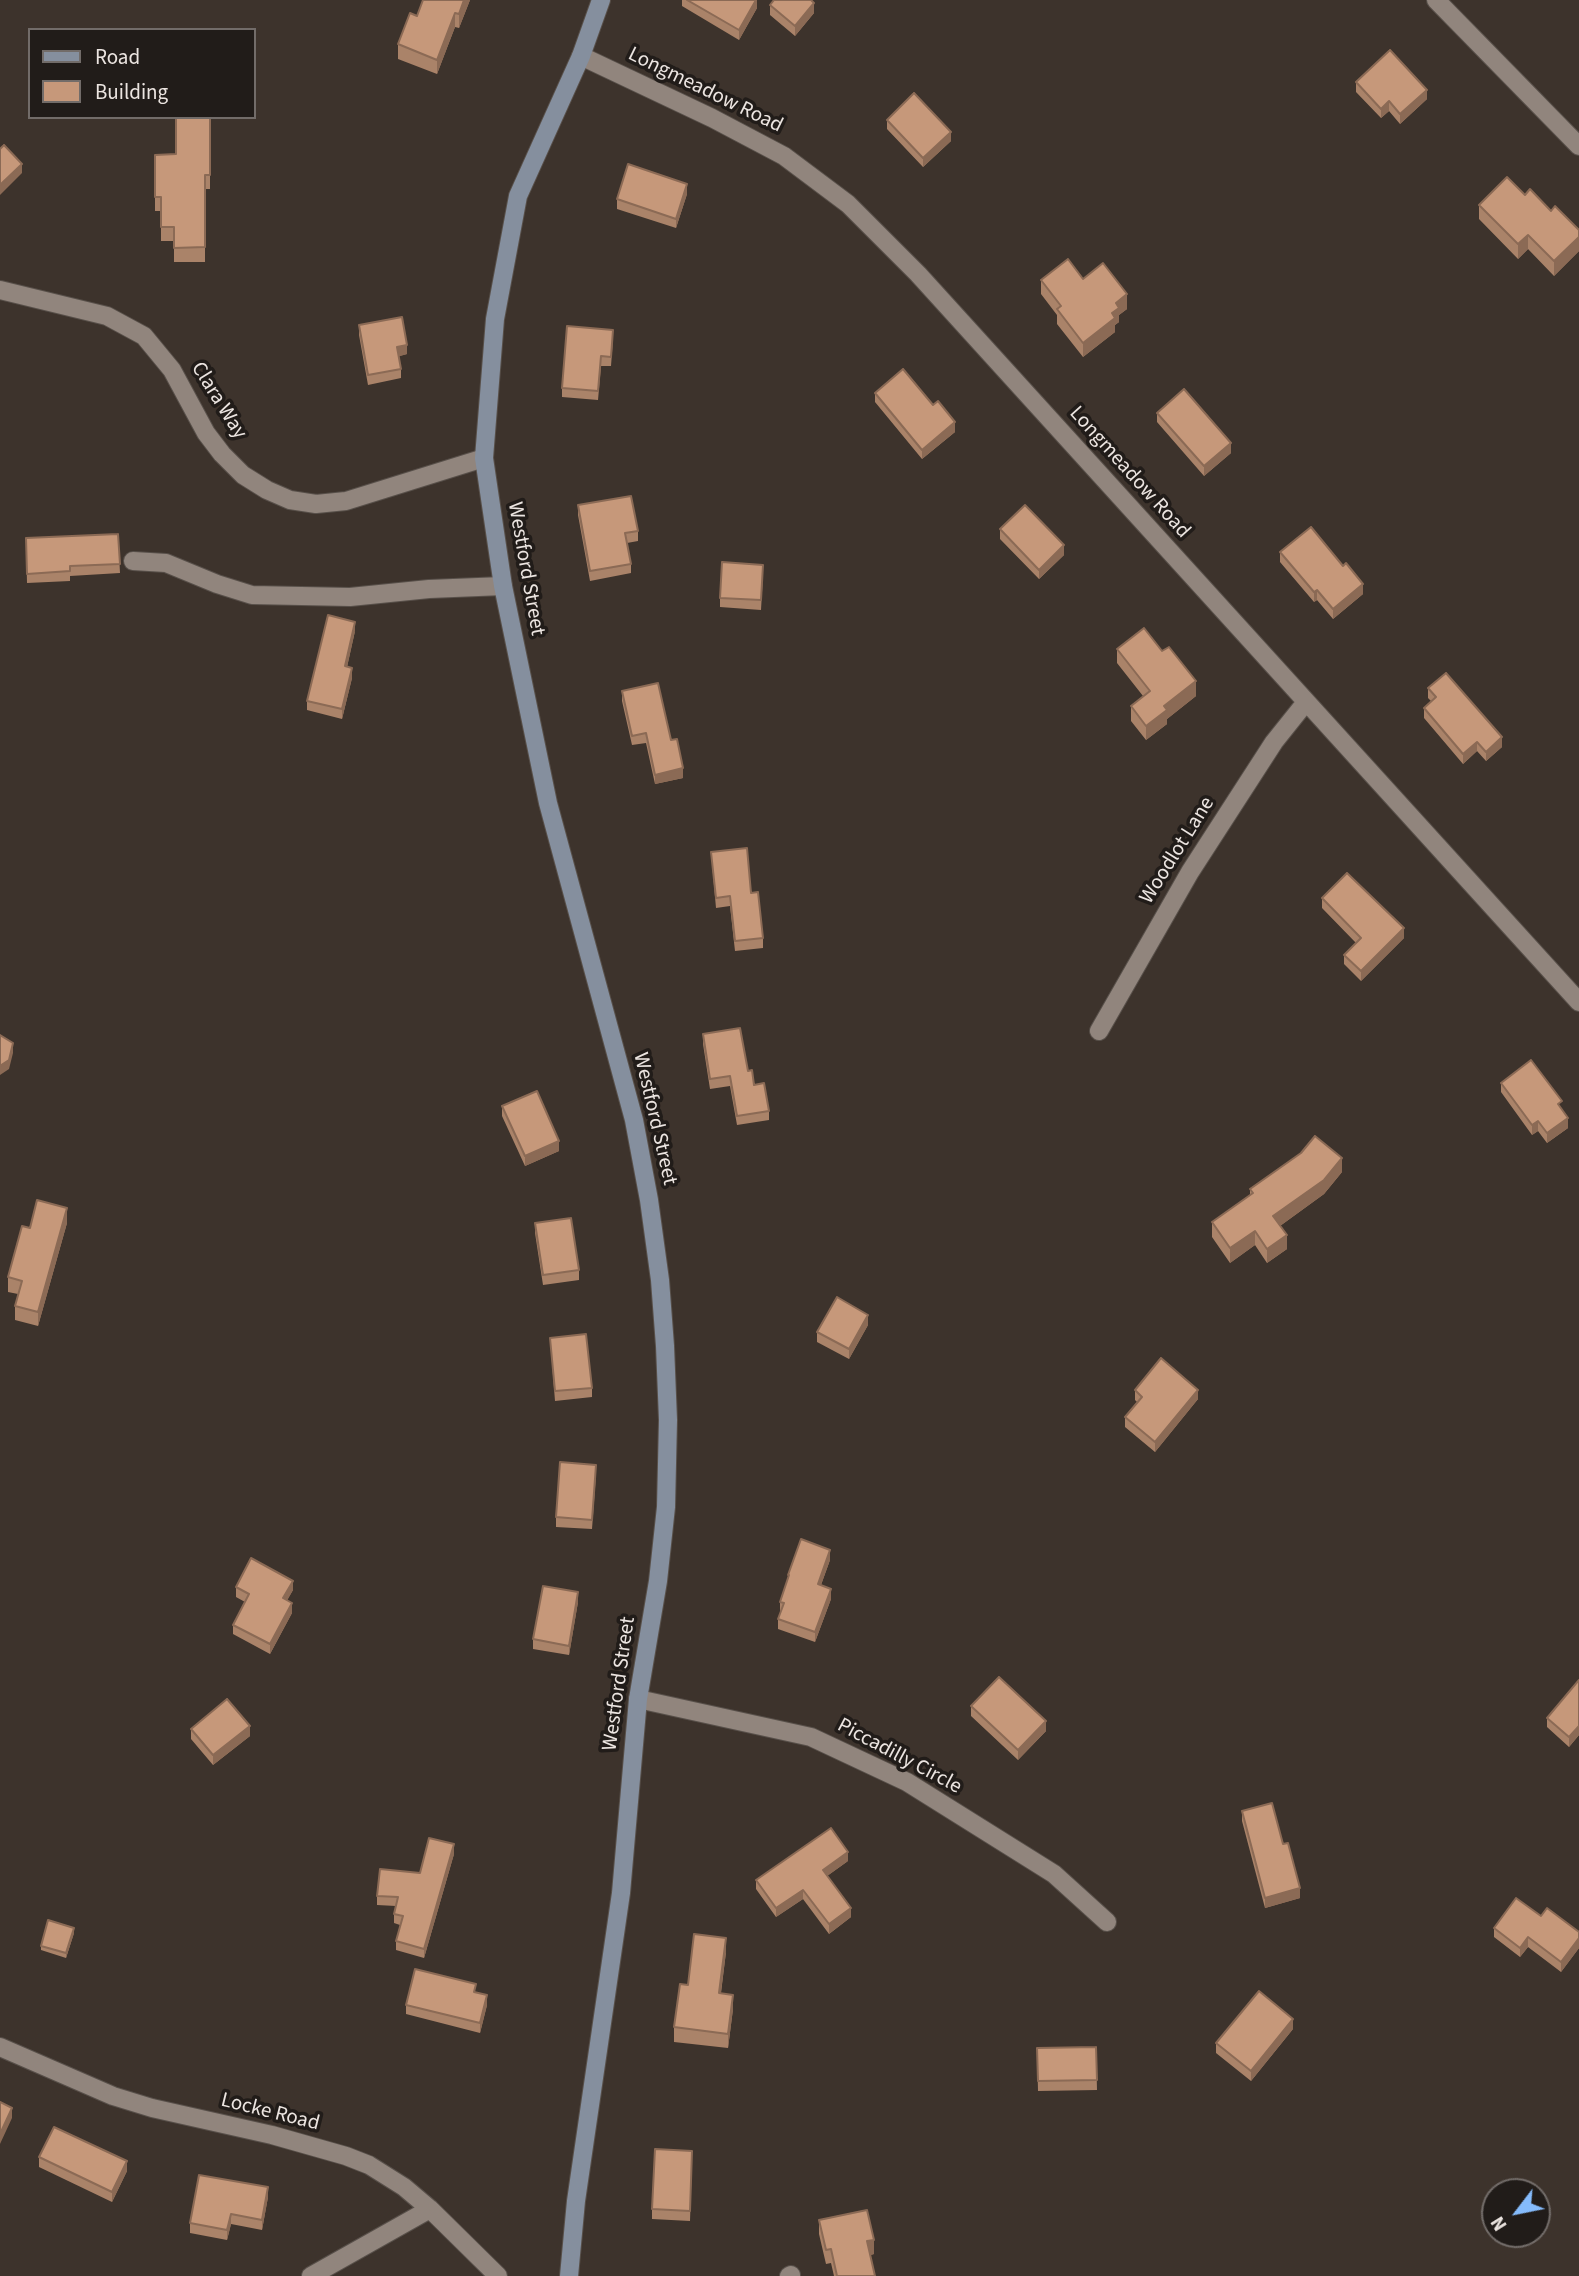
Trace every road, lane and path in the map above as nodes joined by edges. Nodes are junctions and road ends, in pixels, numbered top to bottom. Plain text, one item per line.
1 (601, 0) edge
2 (1436, 0) edge
3 (581, 56) junction
4 (1579, 146) edge
5 (0, 290) edge
6 (484, 458) junction
7 (134, 561) dead end
8 (503, 586) junction
9 (1306, 702) junction
10 (1579, 1002) edge
11 (1099, 1031) dead end
12 (638, 1699) junction
13 (1107, 1922) dead end
14 (0, 2047) edge
15 (430, 2209) junction
16 (311, 2276) edge
17 (498, 2276) edge
18 (569, 2276) edge

1 - 3 main road, Westford Street
2 - 4 street
3 - 6 main road, Westford Street
3 - 9 street, Longmeadow Road
5 - 6 street, Clara Way
6 - 8 main road, Westford Street
7 - 8 street
8 - 12 main road, Westford Street
9 - 10 street, Longmeadow Road
9 - 11 street, Woodlot Lane
12 - 13 street, Piccadilly Circle
12 - 18 main road, Westford Street
14 - 15 street, Locke Road
15 - 16 street
15 - 17 street, Locke Road

